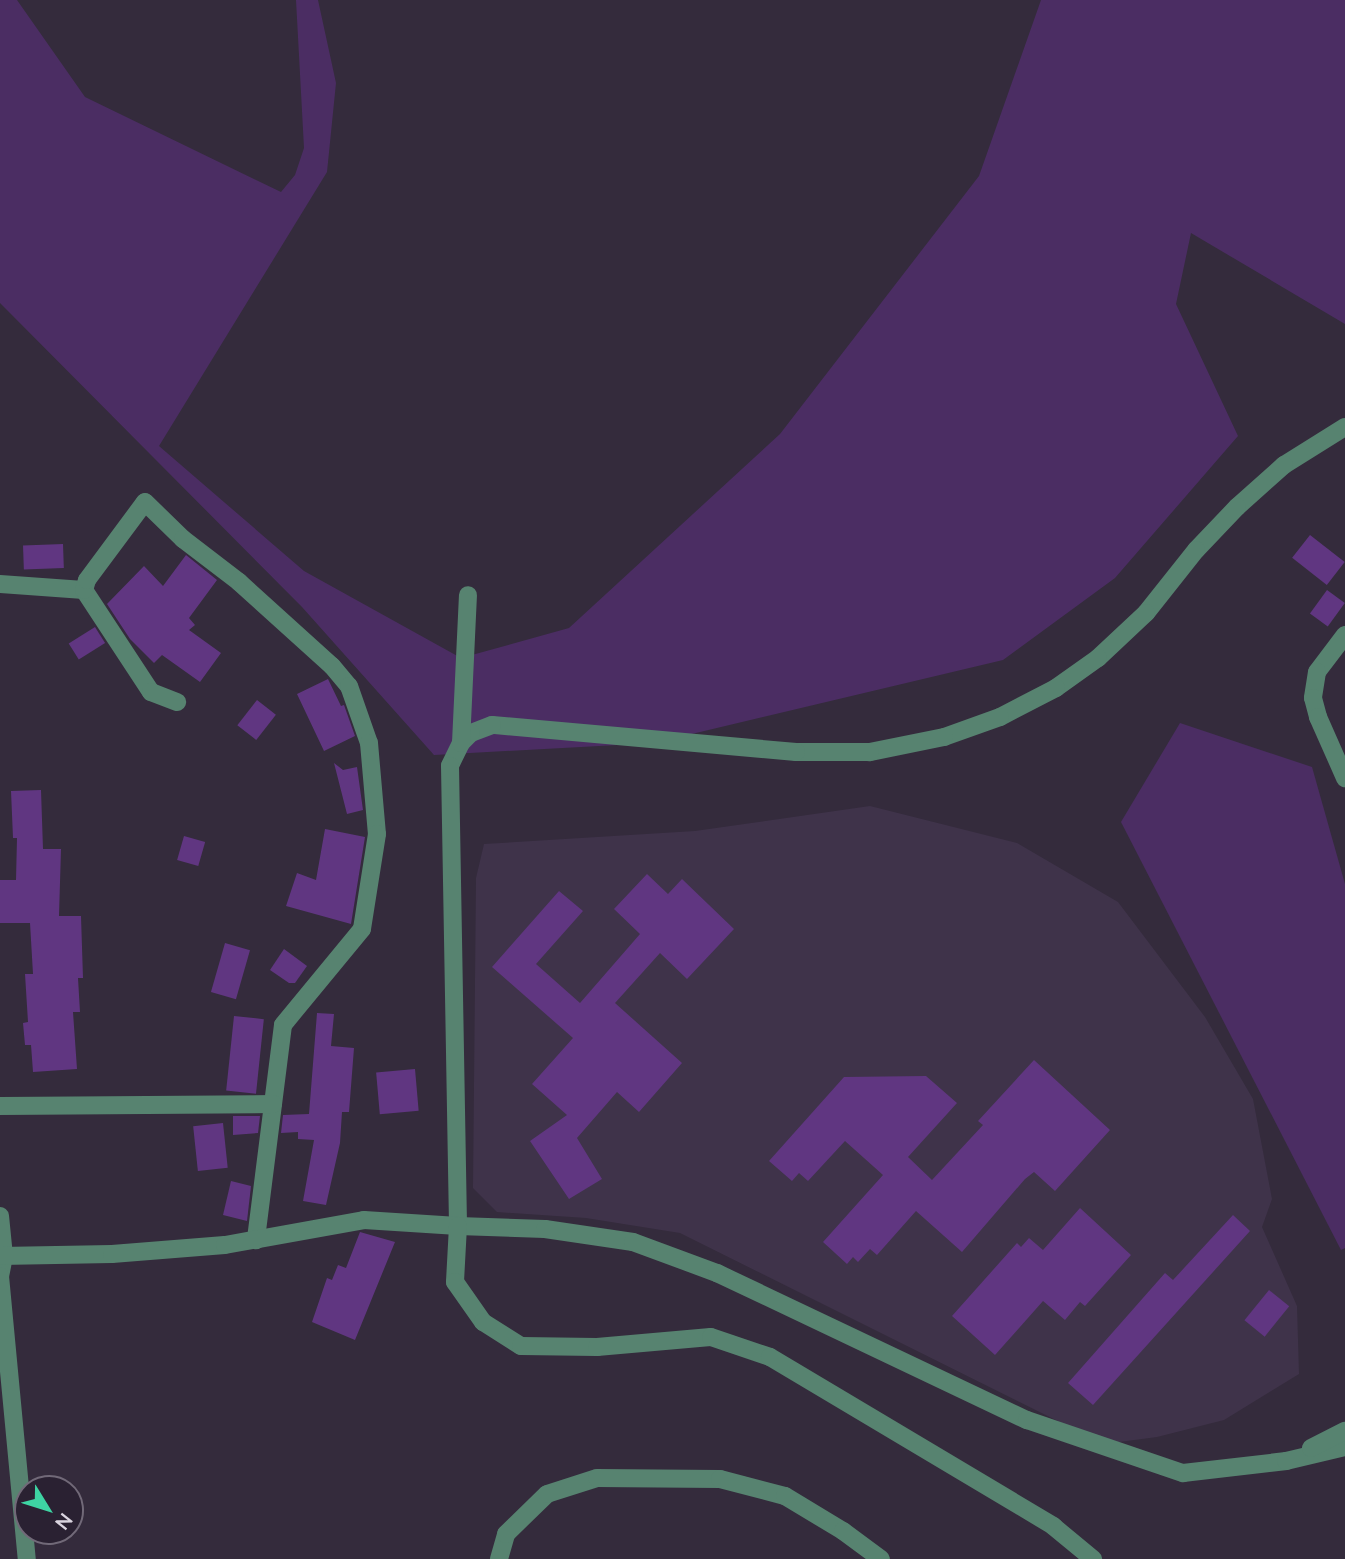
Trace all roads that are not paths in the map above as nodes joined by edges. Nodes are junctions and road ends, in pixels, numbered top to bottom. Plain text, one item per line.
1 (1345, 427) edge
2 (0, 584) edge
3 (85, 590) junction
4 (468, 595) dead end
5 (1345, 635) edge
6 (177, 702) dead end
7 (461, 743) junction
8 (1345, 778) edge
9 (274, 1104) junction
10 (0, 1106) edge
11 (0, 1216) edge
12 (458, 1226) junction
13 (256, 1240) junction
14 (2, 1256) edge
15 (1345, 1431) edge
16 (1345, 1447) edge
17 (1286, 1461) junction
18 (27, 1559) edge
19 (499, 1559) edge
20 (881, 1559) edge
21 (1093, 1559) edge

1 - 7 street
2 - 3 street
3 - 6 street
3 - 9 street
4 - 7 street
5 - 8 street
7 - 12 street
9 - 10 street
9 - 13 street
11 - 14 street
12 - 13 street
12 - 17 street
12 - 21 street
13 - 14 street
14 - 18 street
15 - 17 street
16 - 17 street
19 - 20 street

